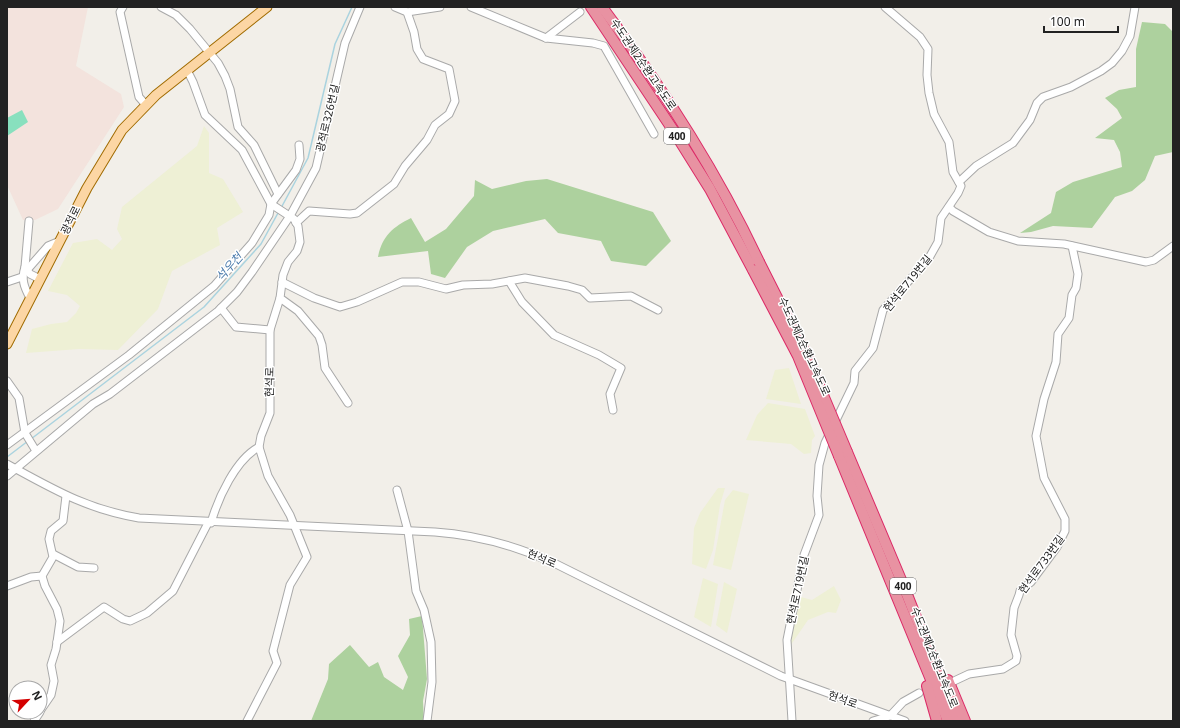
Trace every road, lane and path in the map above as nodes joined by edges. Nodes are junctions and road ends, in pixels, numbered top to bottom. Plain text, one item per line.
1 (124, 7) edge
2 (161, 7) edge
3 (267, 7) edge
4 (360, 7) edge
5 (395, 7) edge
6 (440, 7) edge
7 (470, 7) edge
8 (591, 7) edge
9 (602, 7) edge
10 (885, 7) edge
11 (1135, 7) edge
12 (407, 12) junction
13 (580, 12) dead end
14 (546, 38) junction
15 (208, 53) junction
16 (188, 69) junction
17 (146, 105) junction
18 (654, 134) dead end
19 (299, 145) dead end
20 (959, 182) junction
21 (278, 194) junction
22 (272, 205) junction
23 (949, 207) junction
24 (290, 216) junction
25 (29, 221) dead end
26 (296, 223) junction
27 (60, 241) junction
28 (1072, 246) junction
29 (1173, 246) edge
30 (27, 248) junction
31 (37, 261) junction
32 (756, 266) junction
33 (26, 268) junction
34 (22, 276) junction
35 (40, 279) junction
36 (509, 281) junction
37 (7, 282) edge
38 (282, 282) junction
39 (30, 298) junction
40 (280, 298) junction
41 (221, 308) junction
42 (658, 310) dead end
43 (270, 330) junction
44 (7, 344) edge
45 (7, 381) edge
46 (348, 403) dead end
47 (613, 410) dead end
48 (25, 433) junction
49 (7, 445) edge
50 (259, 447) junction
51 (36, 452) junction
52 (843, 454) junction
53 (12, 467) edge
54 (7, 476) edge
55 (397, 490) dead end
56 (66, 496) junction
57 (210, 523) junction
58 (294, 526) junction
59 (408, 531) junction
60 (871, 534) junction
61 (53, 554) junction
62 (94, 568) dead end
63 (42, 576) junction
64 (7, 586) edge
65 (904, 587) junction
66 (57, 642) junction
67 (789, 680) junction
68 (954, 681) dead end
69 (919, 693) dead end
70 (48, 700) edge
71 (890, 716) junction
72 (247, 721) edge
73 (427, 721) edge
74 (792, 721) edge
75 (873, 721) edge
76 (905, 721) edge
77 (937, 721) edge
78 (948, 721) edge
79 (957, 721) edge
80 (965, 721) edge

1 - 17 street
2 - 15 street
3 - 15 main road
4 - 24 street, 광적로326번길
5 - 12 street
6 - 12 street
7 - 14 street
8 - 32 highway, 수도권제2순환고속도로 / 400
9 - 32 highway, 수도권제2순환고속도로 / 400
10 - 20 street
11 - 20 street, 현석로719번길
12 - 26 street
13 - 14 street
14 - 18 street
15 - 16 main road, 광적로
15 - 21 street
16 - 17 main road, 광적로
16 - 22 street
17 - 27 main road, 광적로
19 - 21 street, 광적로326번길
20 - 23 street, 현석로719번길
21 - 22 street, 광적로326번길
22 - 24 street
22 - 48 street
23 - 28 street
23 - 67 street, 현석로719번길
24 - 26 street
24 - 41 street, 광적로326번길
25 - 30 street
26 - 38 street
27 - 31 street
27 - 35 main road, 광적로
28 - 29 street
28 - 68 street, 현석로733번길
30 - 31 street
30 - 33 street
31 - 33 street
32 - 52 highway, 수도권제2순환고속도로 / 400, bridge
33 - 34 street
33 - 35 street
34 - 37 street
34 - 39 street
35 - 39 main road, 광적로
36 - 38 street
36 - 42 street
36 - 47 street
38 - 40 street
39 - 44 main road, 광적로
40 - 43 street, 현석로
40 - 46 street
41 - 43 street
41 - 51 street, 광적로326번길
43 - 50 street, 현석로
45 - 48 street
48 - 49 street
48 - 51 street
50 - 57 street
50 - 58 street
51 - 53 street, 광적로326번길
52 - 60 highway, 수도권제2순환고속도로 / 400
52 - 65 highway, 수도권제2순환고속도로 / 400
53 - 54 street, 광적로326번길
53 - 56 street, 현석로
55 - 59 street
56 - 57 street, 현석로
56 - 61 street
57 - 58 street, 현석로
57 - 66 street
58 - 59 street, 현석로
58 - 72 street
59 - 67 street, 현석로
59 - 73 street
60 - 77 highway
60 - 78 highway, 수도권제2순환고속도로 / 400
61 - 62 street
61 - 63 street
63 - 64 street
63 - 66 street
65 - 79 highway, 수도권제2순환고속도로 / 400
65 - 80 highway
66 - 70 street
67 - 71 street, 현석로
67 - 74 street, 현석로719번길
69 - 71 street
71 - 75 street
71 - 76 street, 현석로

